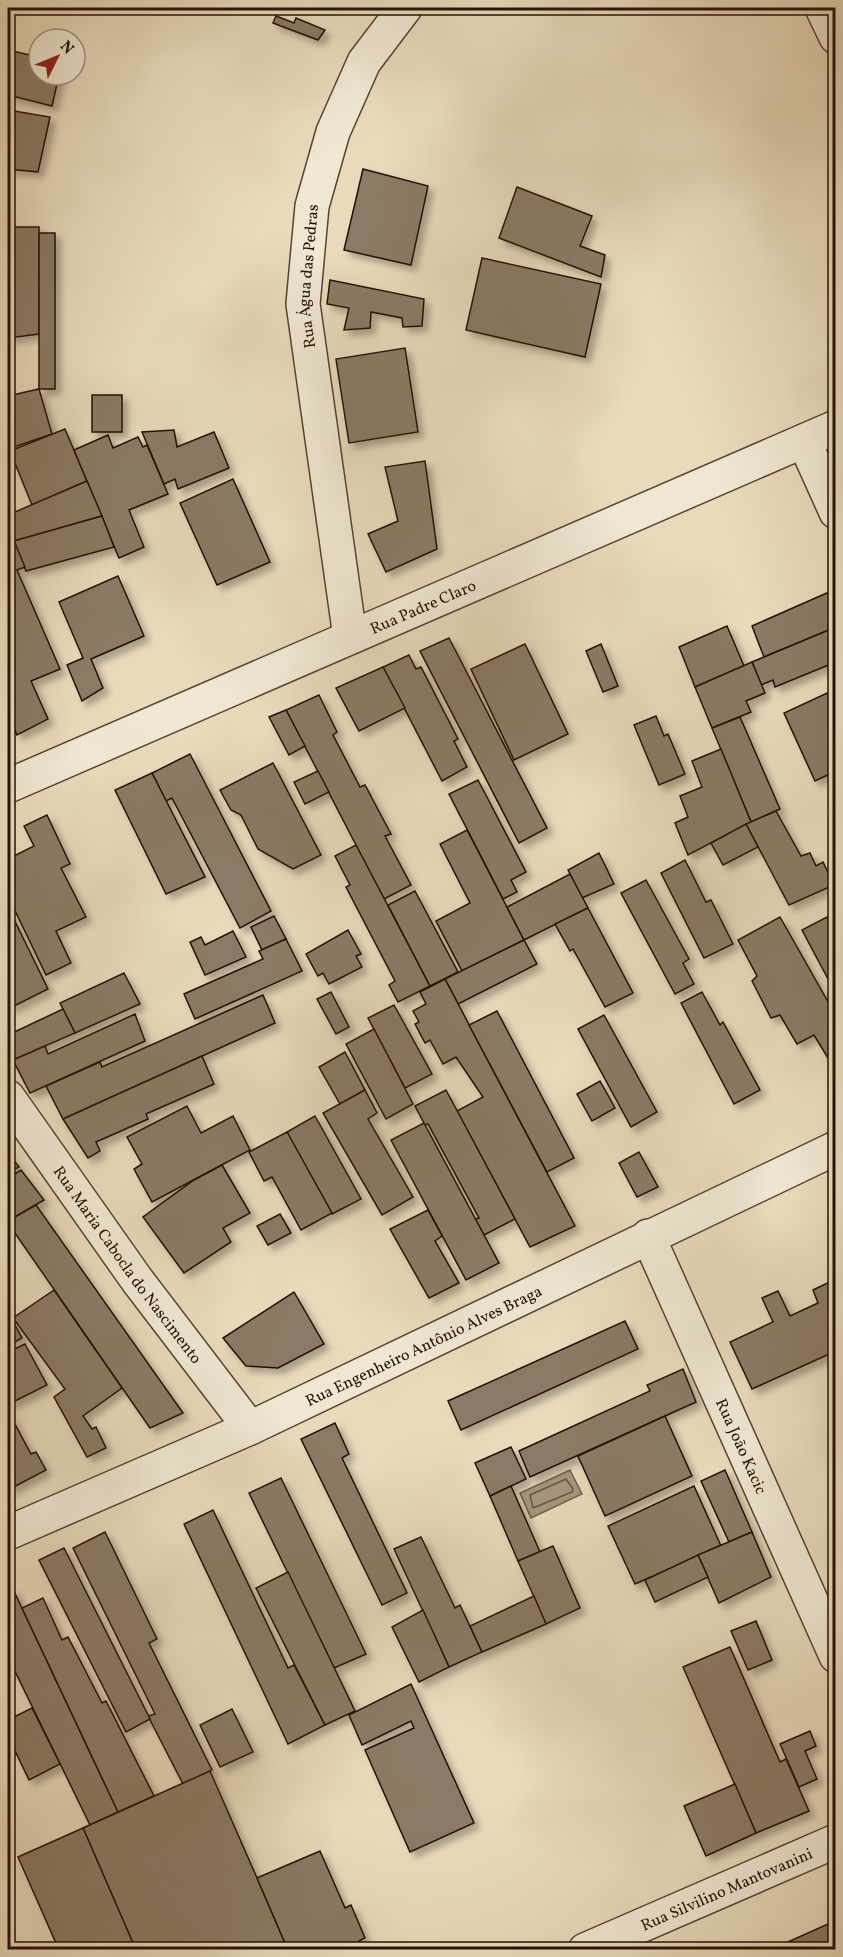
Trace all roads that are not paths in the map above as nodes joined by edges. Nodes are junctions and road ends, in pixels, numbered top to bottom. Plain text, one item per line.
1 (405, 8) edge
2 (822, 8) edge
3 (836, 37) edge
4 (836, 427) edge
5 (804, 441) junction
6 (836, 512) edge
7 (350, 637) junction
8 (8, 786) edge
9 (8, 1097) edge
10 (836, 1148) edge
11 (648, 1236) junction
12 (250, 1428) junction
13 (8, 1533) edge
14 (836, 1656) edge
15 (836, 1840) edge
16 (585, 1950) edge

1 - 7 street, Rua Água das Pedras
2 - 3 street
4 - 5 street, Rua Padre Claro
5 - 6 street
5 - 7 street, Rua Padre Claro
7 - 8 street, Rua Padre Claro
9 - 12 street, Rua Maria Cabocla do Nascimento
10 - 11 street, Rua Engenheiro Antônio Alves Braga
11 - 12 street, Rua Engenheiro Antônio Alves Braga
11 - 14 street, Rua João Kacic
12 - 13 street, Rua Engenheiro Antônio Alves Braga
15 - 16 street, Rua Silvilino Mantovanini

